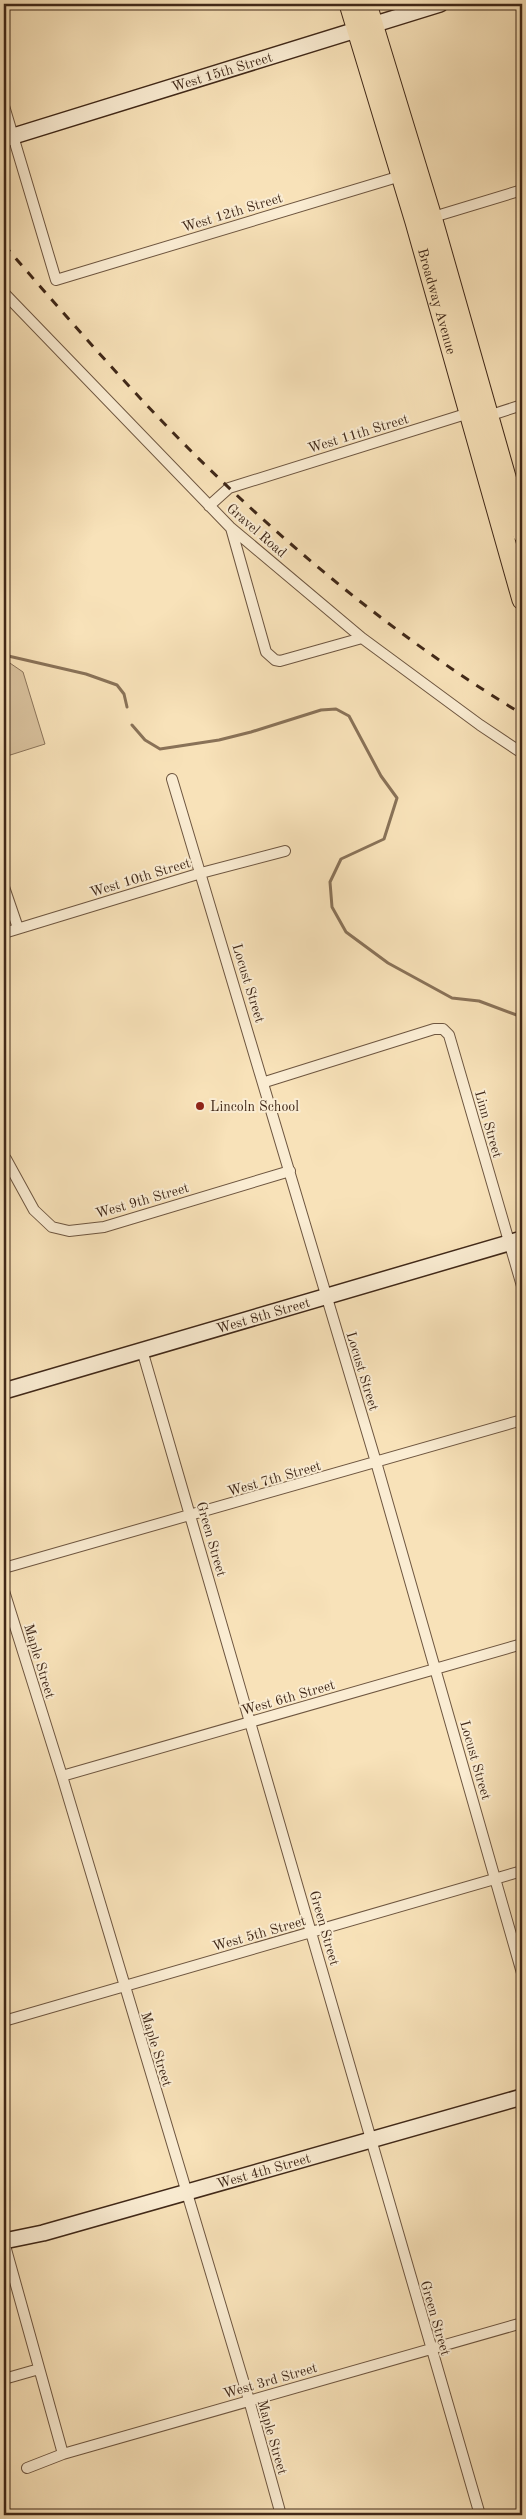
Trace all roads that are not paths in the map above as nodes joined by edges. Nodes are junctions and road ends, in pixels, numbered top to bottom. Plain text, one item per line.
1 (349, 4) edge
2 (367, 4) edge
3 (440, 4) edge
4 (365, 27) junction
5 (4, 106) edge
6 (8, 137) edge
7 (409, 173) junction
8 (522, 190) edge
9 (423, 220) junction
10 (4, 294) edge
11 (522, 405) edge
12 (469, 413) junction
13 (488, 416) junction
14 (209, 506) junction
15 (230, 527) junction
16 (522, 533) edge
17 (522, 600) edge
18 (362, 638) junction
19 (522, 753) edge
20 (172, 779) dead end
21 (285, 851) dead end
22 (201, 873) junction
23 (4, 886) edge
24 (18, 928) junction
25 (4, 932) edge
26 (265, 1082) junction
27 (4, 1160) edge
28 (290, 1171) junction
29 (516, 1240) edge
30 (522, 1286) edge
31 (326, 1296) junction
32 (142, 1350) junction
33 (4, 1392) edge
34 (522, 1420) edge
35 (376, 1462) junction
36 (191, 1516) junction
37 (4, 1568) edge
38 (4, 1591) edge
39 (522, 1644) edge
40 (436, 1669) junction
41 (250, 1722) junction
42 (62, 1776) junction
43 (522, 1871) edge
44 (496, 1878) junction
45 (312, 1932) junction
46 (522, 1973) edge
47 (125, 1986) junction
48 (4, 2021) edge
49 (522, 2098) edge
50 (372, 2141) junction
51 (186, 2193) junction
52 (4, 2242) edge
53 (522, 2323) edge
54 (431, 2348) junction
55 (39, 2369) junction
56 (4, 2379) edge
57 (249, 2400) junction
58 (63, 2454) junction
59 (28, 2468) dead end
60 (281, 2515) edge
61 (480, 2515) edge

1 - 4 highway, Broadway Avenue
2 - 4 highway, Broadway Avenue
3 - 4 street, West 15th Street
4 - 6 street, West 15th Street
4 - 7 highway, Broadway Avenue
5 - 6 street
6 - 7 street, West 12th Street
7 - 9 highway, Broadway Avenue
8 - 9 street
9 - 12 highway, Broadway Avenue
9 - 13 highway, Broadway Avenue
10 - 14 street, Gravel Road
11 - 13 street, West 11th Street
12 - 13 street, West 11th Street
12 - 14 street, West 11th Street
12 - 17 highway, Broadway Avenue
13 - 16 highway, Broadway Avenue
14 - 15 street, Gravel Road
15 - 18 street, Gravel Road
15 - 18 street
18 - 19 street, Gravel Road
20 - 22 street, Locust Street
21 - 22 street, West 10th Street
22 - 24 street, West 10th Street
22 - 26 street, Locust Street
23 - 24 street
24 - 25 street, West 10th Street
26 - 28 street, Locust Street
26 - 29 street, Linn Street
27 - 28 street, West 9th Street
28 - 31 street, Locust Street
29 - 30 street, Linn Street
29 - 31 street, West 8th Street
31 - 32 street, West 8th Street
31 - 35 street, Locust Street
32 - 33 street, West 8th Street
32 - 36 street, Green Street
34 - 35 street, West 7th Street
35 - 36 street, West 7th Street
35 - 40 street, Locust Street
36 - 37 street, West 7th Street
36 - 41 street, Green Street
38 - 42 street, Maple Street
39 - 40 street, West 6th Street
40 - 41 street, West 6th Street
40 - 44 street, Locust Street
41 - 42 street, West 6th Street
41 - 45 street, Green Street
42 - 47 street, Maple Street
43 - 44 street, West 5th Street
44 - 45 street, West 5th Street
44 - 46 street, Locust Street
45 - 47 street, West 5th Street
45 - 50 street, Green Street
47 - 48 street, West 5th Street
47 - 51 street, Maple Street
49 - 50 street, West 4th Street
50 - 51 street, West 4th Street
50 - 54 street, Green Street
51 - 52 street, West 4th Street
51 - 57 street, Maple Street
52 - 55 street
53 - 54 street, West 3rd Street
54 - 57 street, West 3rd Street
54 - 61 street, Green Street
55 - 56 street
55 - 58 street
57 - 58 street, West 3rd Street
57 - 60 street, Maple Street
58 - 59 street, West 3rd Street

